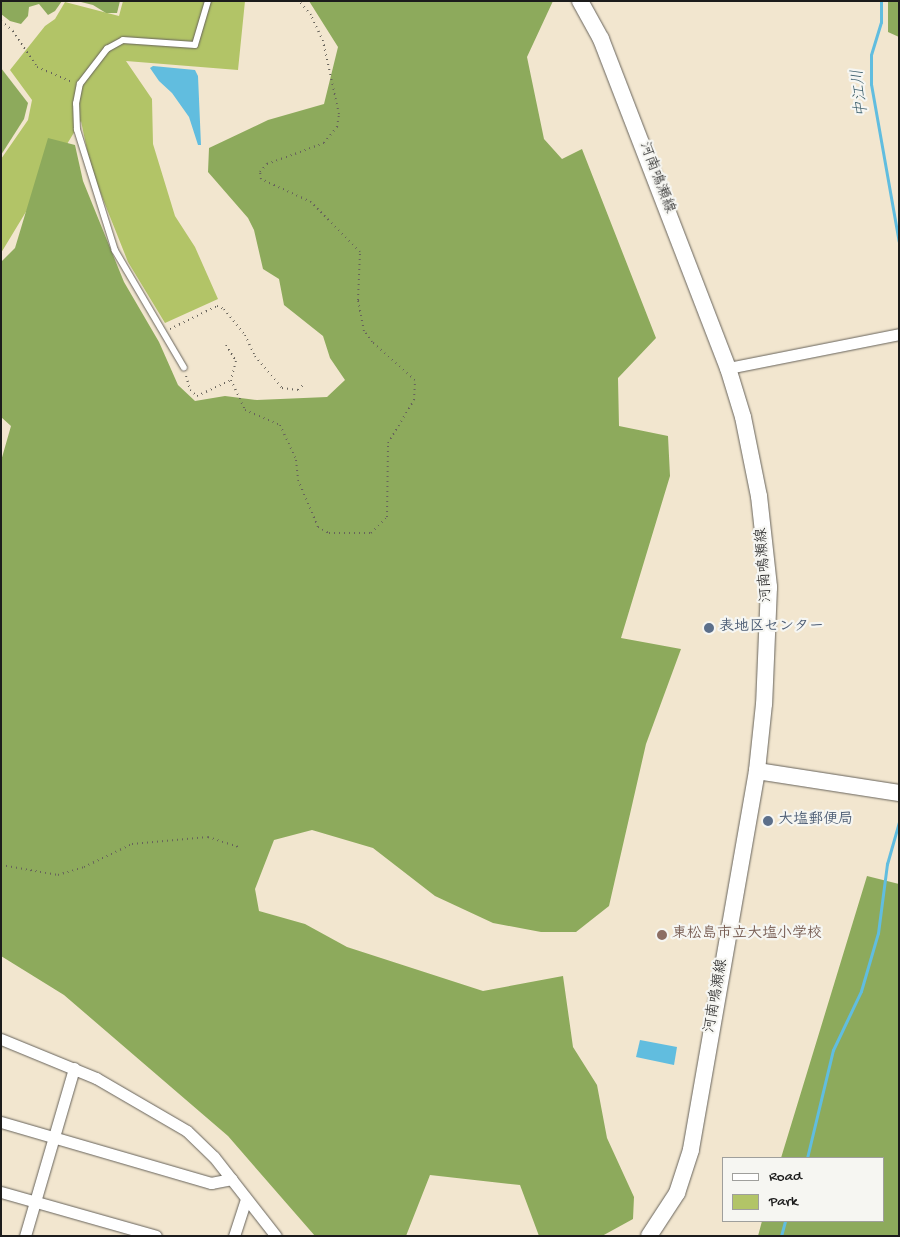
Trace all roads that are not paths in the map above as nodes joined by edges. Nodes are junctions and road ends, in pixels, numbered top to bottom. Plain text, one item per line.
1 (208, 1) edge
2 (580, 1) edge
3 (899, 334) edge
4 (184, 368) road end
5 (728, 368) junction
6 (757, 771) junction
7 (899, 793) edge
8 (1, 1039) edge
9 (74, 1068) junction
10 (1, 1122) edge
11 (55, 1138) junction
12 (232, 1179) junction
13 (1, 1192) edge
14 (246, 1199) junction
15 (35, 1201) junction
16 (25, 1236) edge
17 (156, 1236) edge
18 (234, 1236) edge
19 (276, 1236) edge
20 (649, 1236) edge

1 - 4 lane
2 - 5 main road, 河南鳴瀬線
3 - 5 street
5 - 6 main road, 河南鳴瀬線
6 - 7 main road
6 - 20 main road, 河南鳴瀬線
8 - 9 street
9 - 11 street
9 - 12 street
10 - 11 street
11 - 12 street
11 - 15 street
12 - 14 street
13 - 15 street
14 - 18 street
14 - 19 street
15 - 16 street
15 - 17 street

